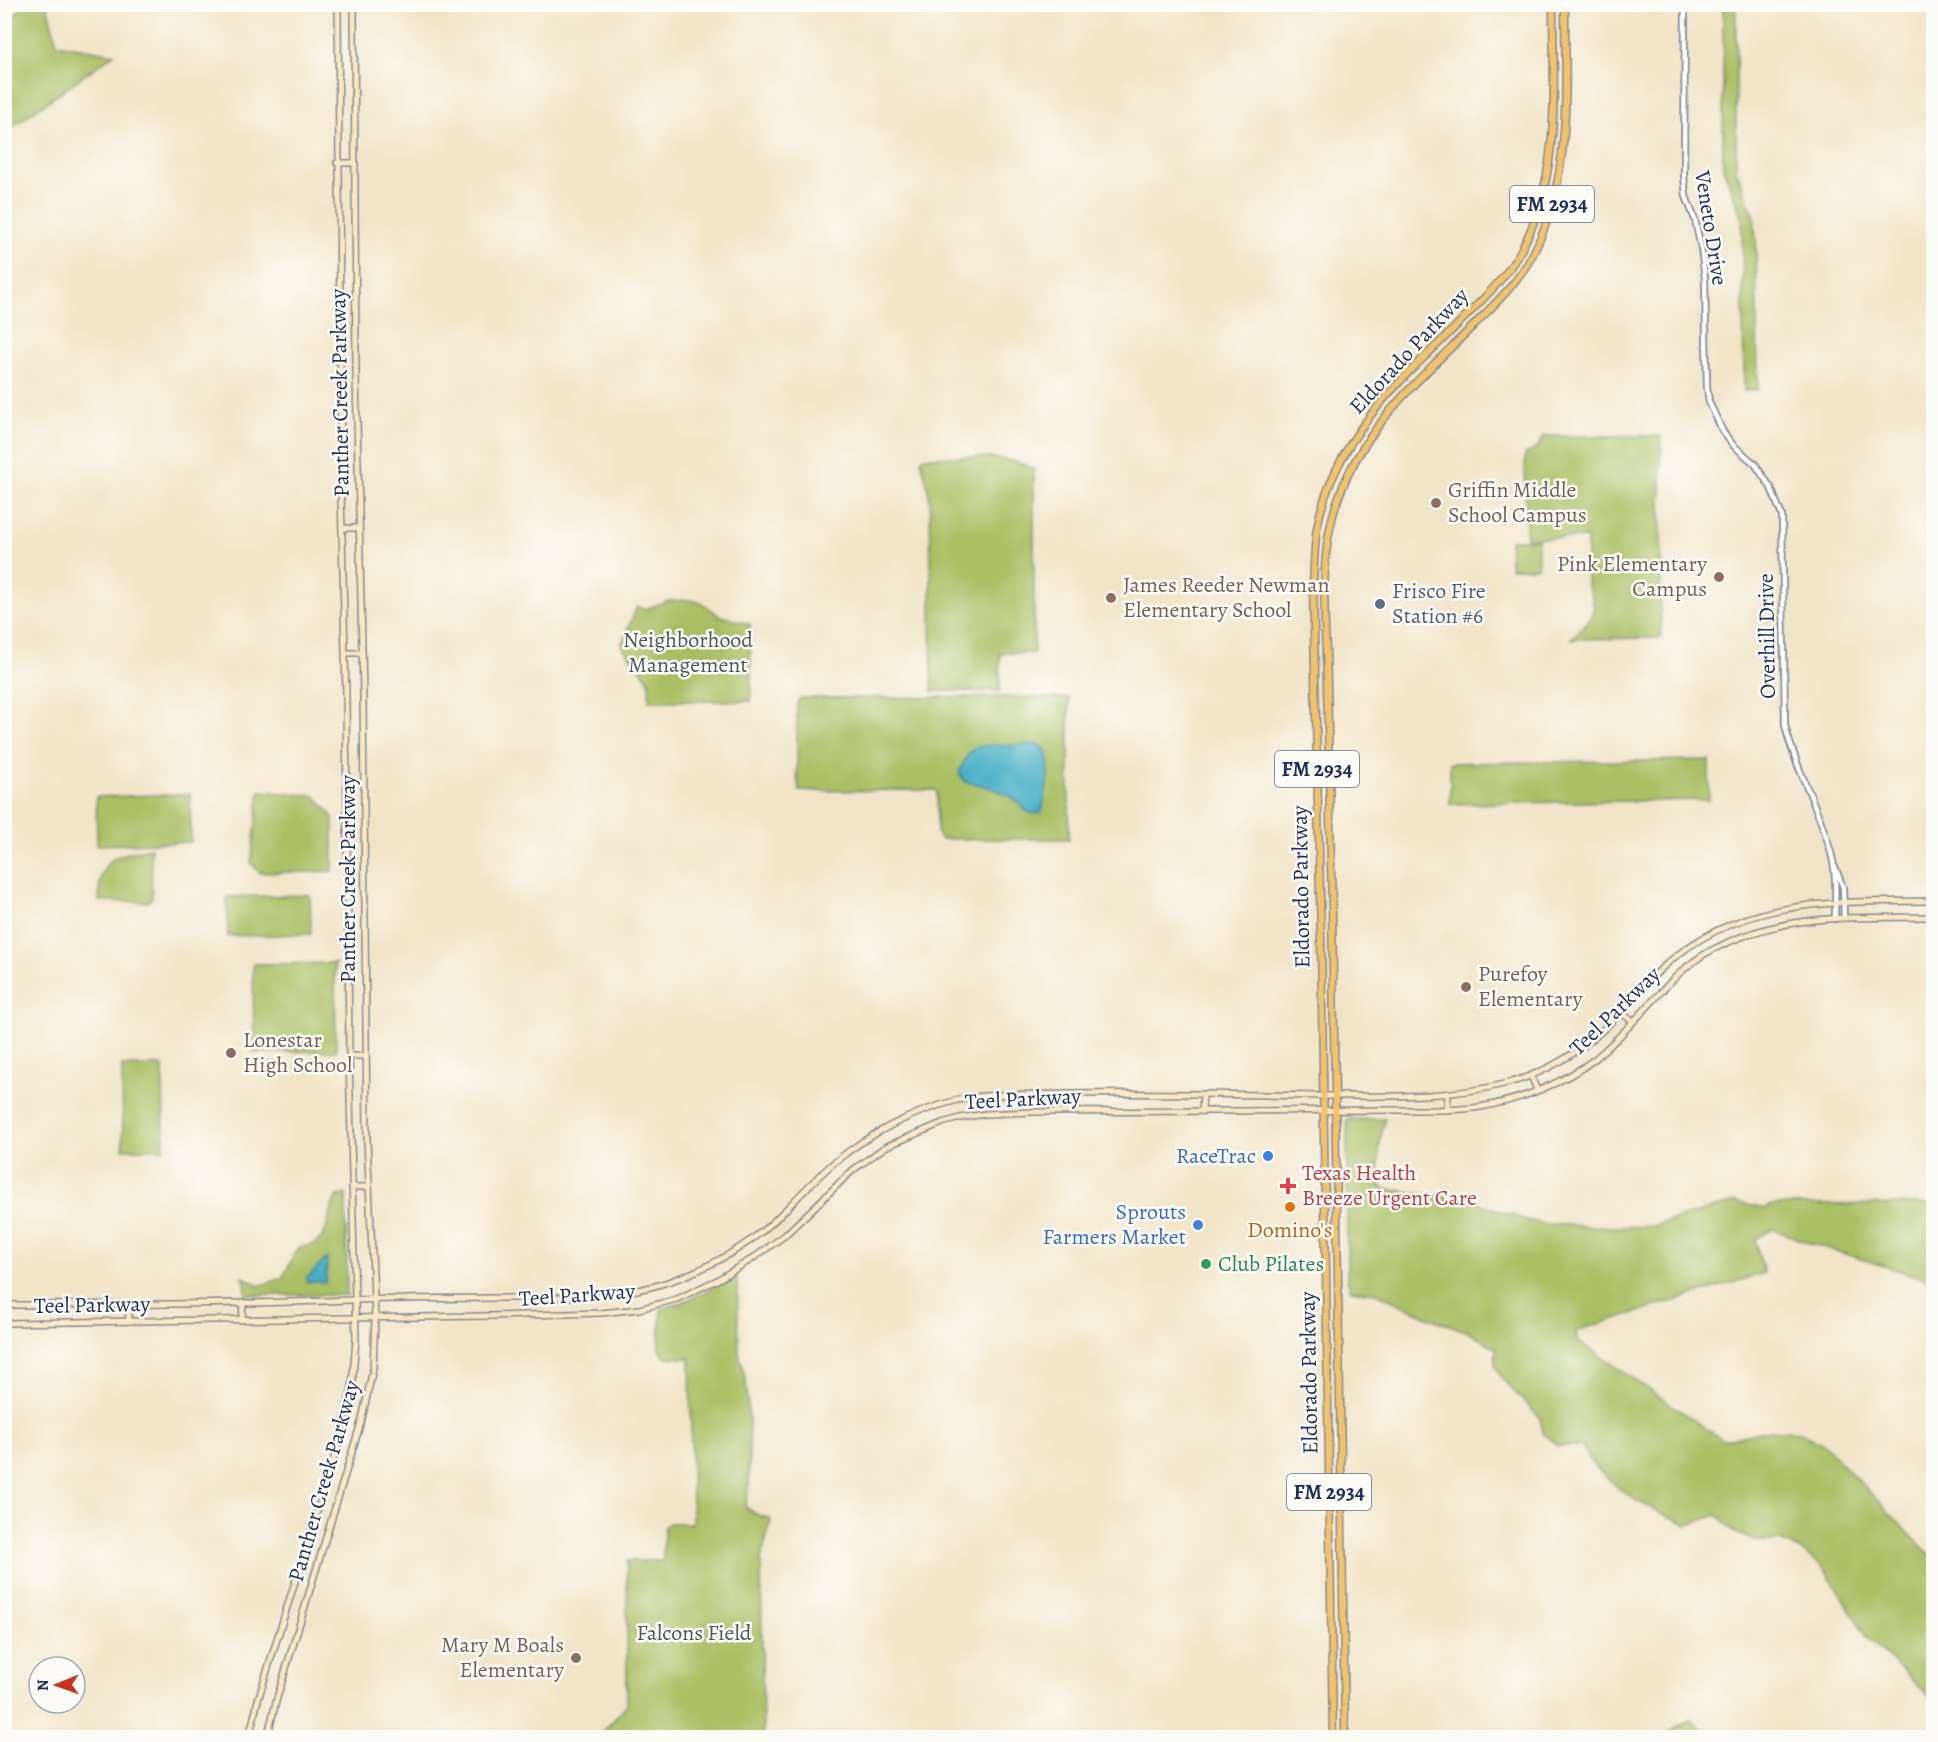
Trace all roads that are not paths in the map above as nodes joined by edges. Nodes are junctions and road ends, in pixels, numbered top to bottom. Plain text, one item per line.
1 (338, 4) edge
2 (354, 4) edge
3 (1553, 4) edge
4 (1565, 4) edge
5 (1685, 4) edge
6 (338, 163) junction
7 (355, 164) junction
8 (1717, 419) joint
9 (342, 528) junction
10 (359, 528) junction
11 (1313, 596) junction
12 (1326, 596) junction
13 (345, 653) junction
14 (362, 653) junction
15 (1834, 865) junction
16 (1934, 901) edge
17 (1844, 902) junction
18 (1835, 903) junction
19 (1934, 917) edge
20 (1844, 918) junction
21 (1835, 919) junction
22 (1628, 1005) junction
23 (1621, 1012) junction
24 (1640, 1015) junction
25 (1633, 1022) junction
26 (350, 1056) junction
27 (366, 1056) junction
28 (1531, 1076) junction
29 (1537, 1090) junction
30 (1448, 1094) junction
31 (1203, 1095) junction
32 (1322, 1096) junction
33 (1336, 1096) junction
34 (1336, 1110) junction
35 (1448, 1110) junction
36 (1202, 1111) junction
37 (1322, 1111) junction
38 (369, 1186) junction
39 (352, 1187) junction
40 (1325, 1246) junction
41 (1338, 1246) junction
42 (356, 1299) junction
43 (375, 1299) junction
44 (243, 1302) junction
45 (128, 1304) junction
46 (4, 1305) edge
47 (356, 1318) junction
48 (375, 1318) junction
49 (242, 1320) junction
50 (129, 1321) junction
51 (4, 1323) edge
52 (249, 1737) edge
53 (267, 1737) edge
54 (1333, 1737) edge
55 (1345, 1737) edge

1 - 6 main road, Panther Creek Parkway
2 - 7 main road, Panther Creek Parkway
3 - 11 main road, Eldorado Parkway / FM 2934
4 - 12 main road, Eldorado Parkway / FM 2934
5 - 8 street, Veneto Drive
6 - 7 main road
6 - 9 main road, Panther Creek Parkway
7 - 10 main road, Panther Creek Parkway
8 - 15 street, Overhill Drive
9 - 10 main road
9 - 13 main road, Panther Creek Parkway
10 - 14 main road, Panther Creek Parkway
11 - 12 main road
11 - 32 main road, Eldorado Parkway / FM 2934
12 - 33 main road, Eldorado Parkway / FM 2934
13 - 14 main road
13 - 26 main road, Panther Creek Parkway
14 - 27 main road, Panther Creek Parkway
15 - 17 street, Overhill Drive
15 - 18 street, Overhill Drive
16 - 17 main road, Teel Parkway
17 - 18 main road, Teel Parkway
17 - 20 street, Overhill Drive
18 - 21 street, Overhill Drive
18 - 22 main road, Teel Parkway
19 - 20 main road, Teel Parkway
20 - 21 main road, Teel Parkway
21 - 24 main road, Teel Parkway
22 - 23 main road, Teel Parkway
22 - 24 main road
23 - 25 main road
23 - 28 main road, Teel Parkway
24 - 25 main road, Teel Parkway
25 - 29 main road, Teel Parkway
26 - 27 main road
26 - 39 main road, Panther Creek Parkway
27 - 38 main road, Panther Creek Parkway
28 - 29 main road
28 - 30 main road, Teel Parkway
29 - 35 main road, Teel Parkway
30 - 33 main road, Teel Parkway
30 - 35 main road
31 - 32 main road, Teel Parkway
31 - 36 main road
31 - 43 main road, Teel Parkway
32 - 33 main road, Teel Parkway
32 - 37 main road, Eldorado Parkway / FM 2934
33 - 34 main road, Eldorado Parkway / FM 2934
34 - 35 main road, Teel Parkway
34 - 37 main road, Teel Parkway
34 - 41 main road, Eldorado Parkway / FM 2934
36 - 37 main road, Teel Parkway
36 - 48 main road, Teel Parkway
37 - 40 main road, Eldorado Parkway / FM 2934
38 - 39 main road
38 - 43 main road, Panther Creek Parkway
39 - 42 main road, Panther Creek Parkway
40 - 41 main road
40 - 54 main road, Eldorado Parkway / FM 2934
41 - 55 main road, Eldorado Parkway / FM 2934
42 - 43 main road, Teel Parkway
42 - 44 main road, Teel Parkway
42 - 47 main road, Panther Creek Parkway
43 - 48 main road, Panther Creek Parkway
44 - 45 main road, Teel Parkway
44 - 49 main road
45 - 46 main road, Teel Parkway
45 - 50 main road
47 - 48 main road, Teel Parkway
47 - 49 main road, Teel Parkway
47 - 52 main road, Panther Creek Parkway
48 - 53 main road, Panther Creek Parkway
49 - 50 main road, Teel Parkway
50 - 51 main road, Teel Parkway

